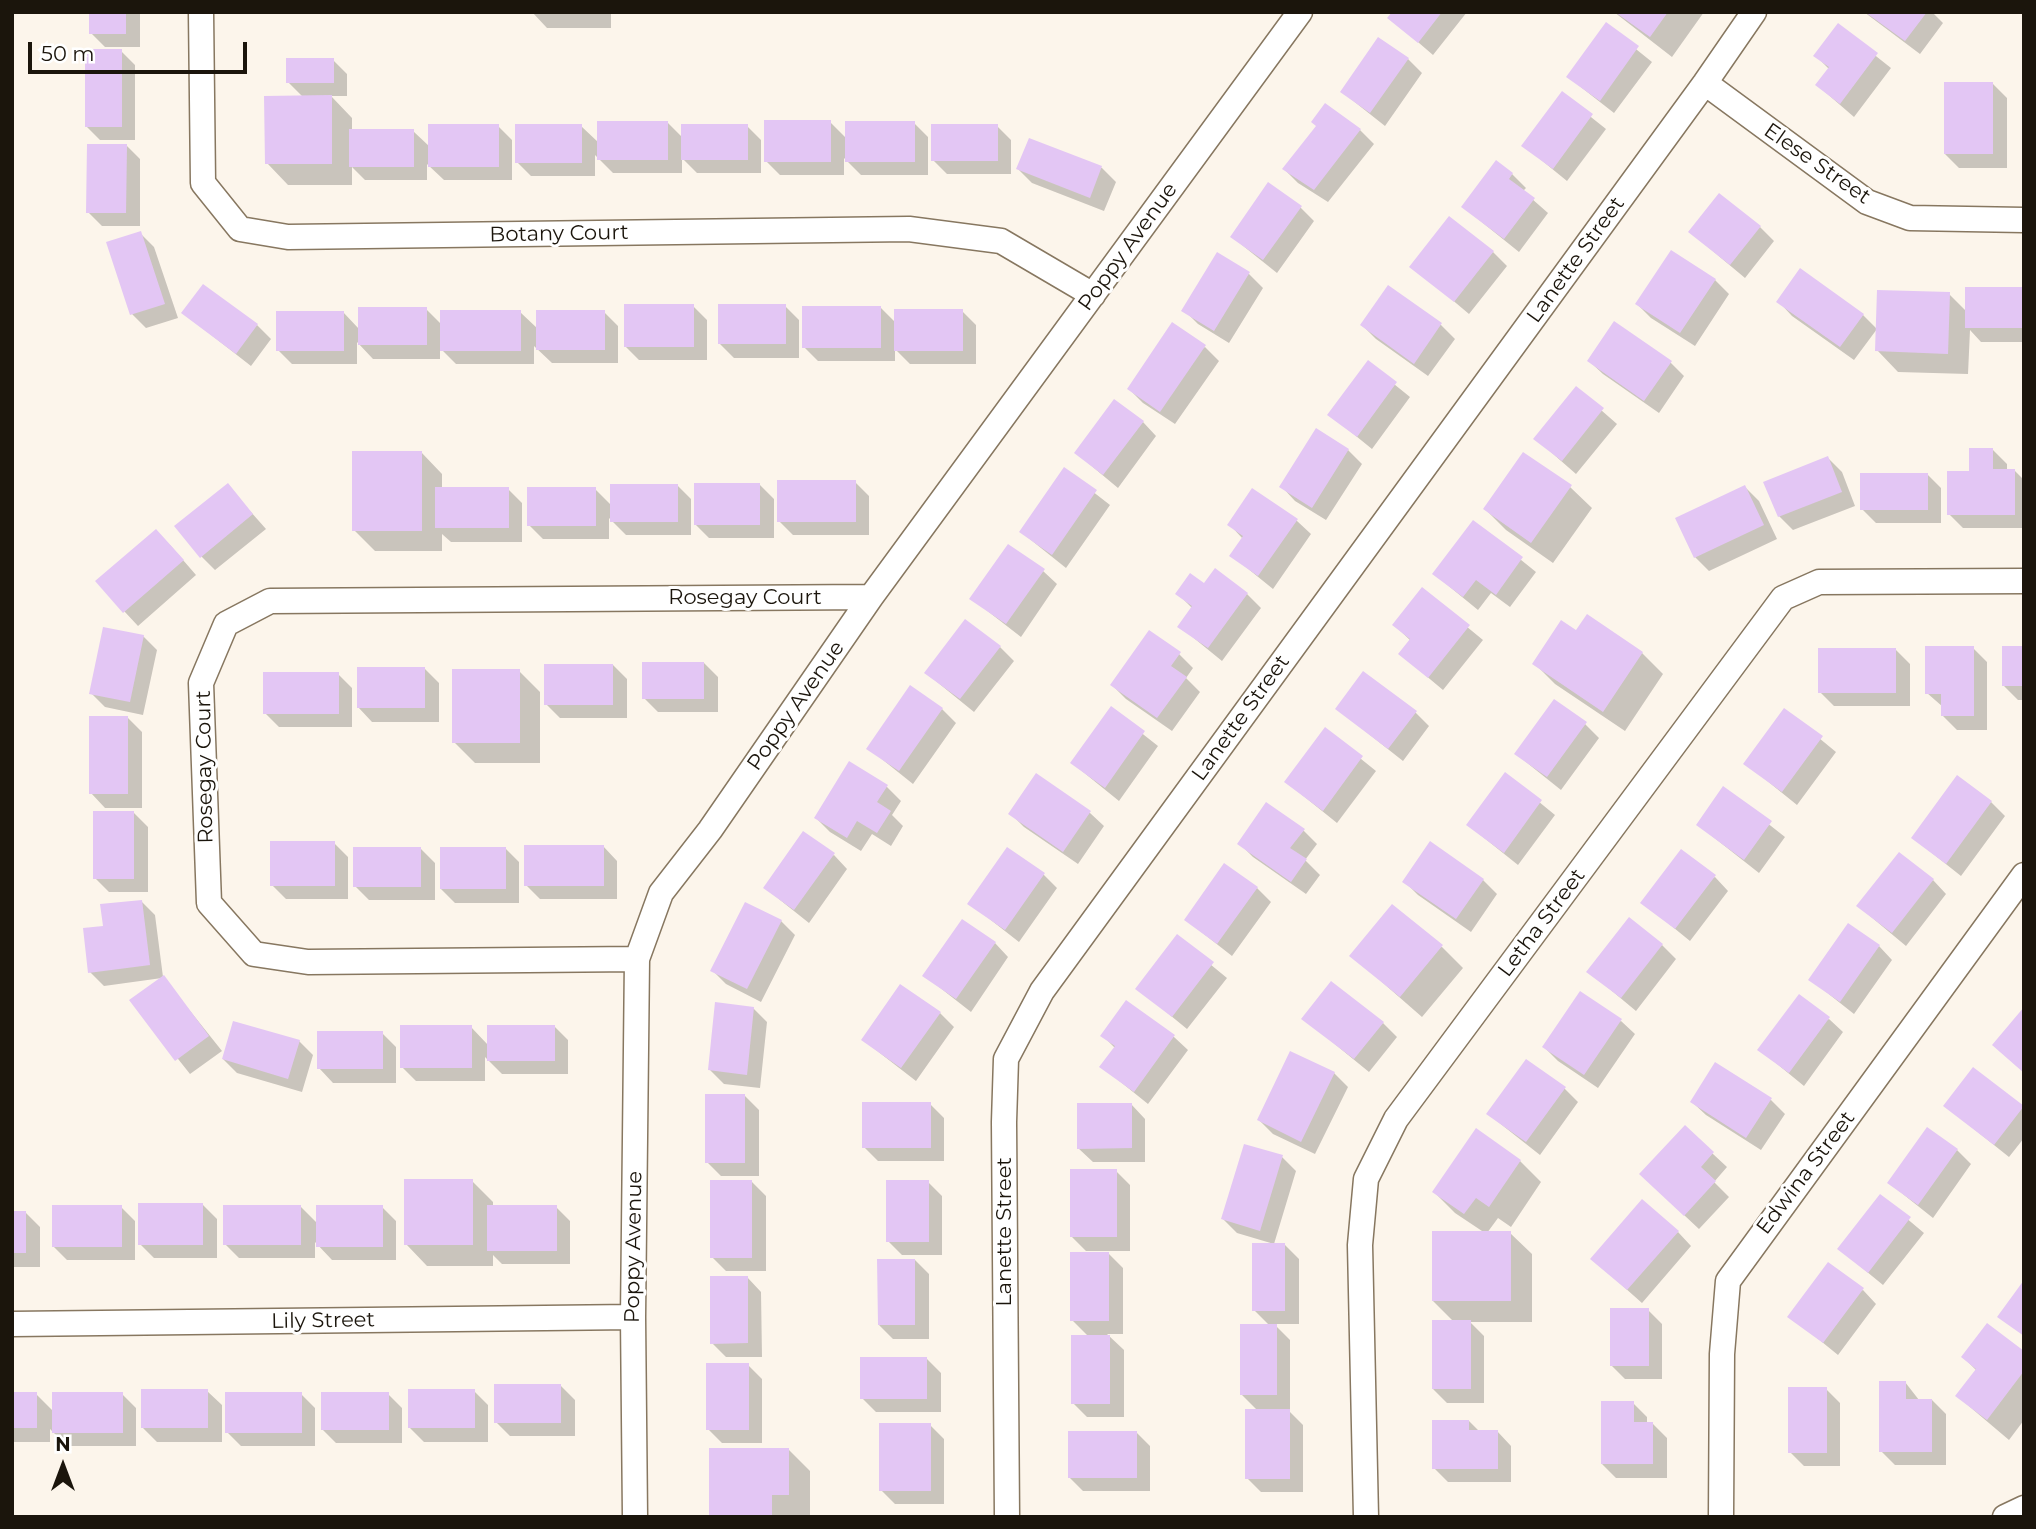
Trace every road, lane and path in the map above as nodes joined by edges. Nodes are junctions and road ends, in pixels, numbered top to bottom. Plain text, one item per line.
1 (201, 12) edge
2 (1300, 12) edge
3 (1754, 12) edge
4 (1705, 83) junction
5 (2024, 220) edge
6 (1093, 295) junction
7 (2024, 581) edge
8 (871, 597) junction
9 (2024, 875) edge
10 (637, 959) junction
11 (633, 1318) junction
12 (12, 1324) edge
13 (2024, 1507) edge
14 (635, 1517) edge
15 (1007, 1517) edge
16 (1367, 1517) edge
17 (1721, 1517) edge
18 (2005, 1517) edge

1 - 6 street, Botany Court
2 - 6 street, Poppy Avenue
3 - 4 street, Lanette Street
4 - 5 street, Elese Street
4 - 15 street, Lanette Street
6 - 8 street, Poppy Avenue
7 - 16 street, Letha Street
8 - 10 street, Poppy Avenue
8 - 10 street, Rosegay Court
9 - 17 street, Edwina Street
10 - 11 street, Poppy Avenue
11 - 12 street, Lily Street
11 - 14 street, Poppy Avenue
13 - 18 street

